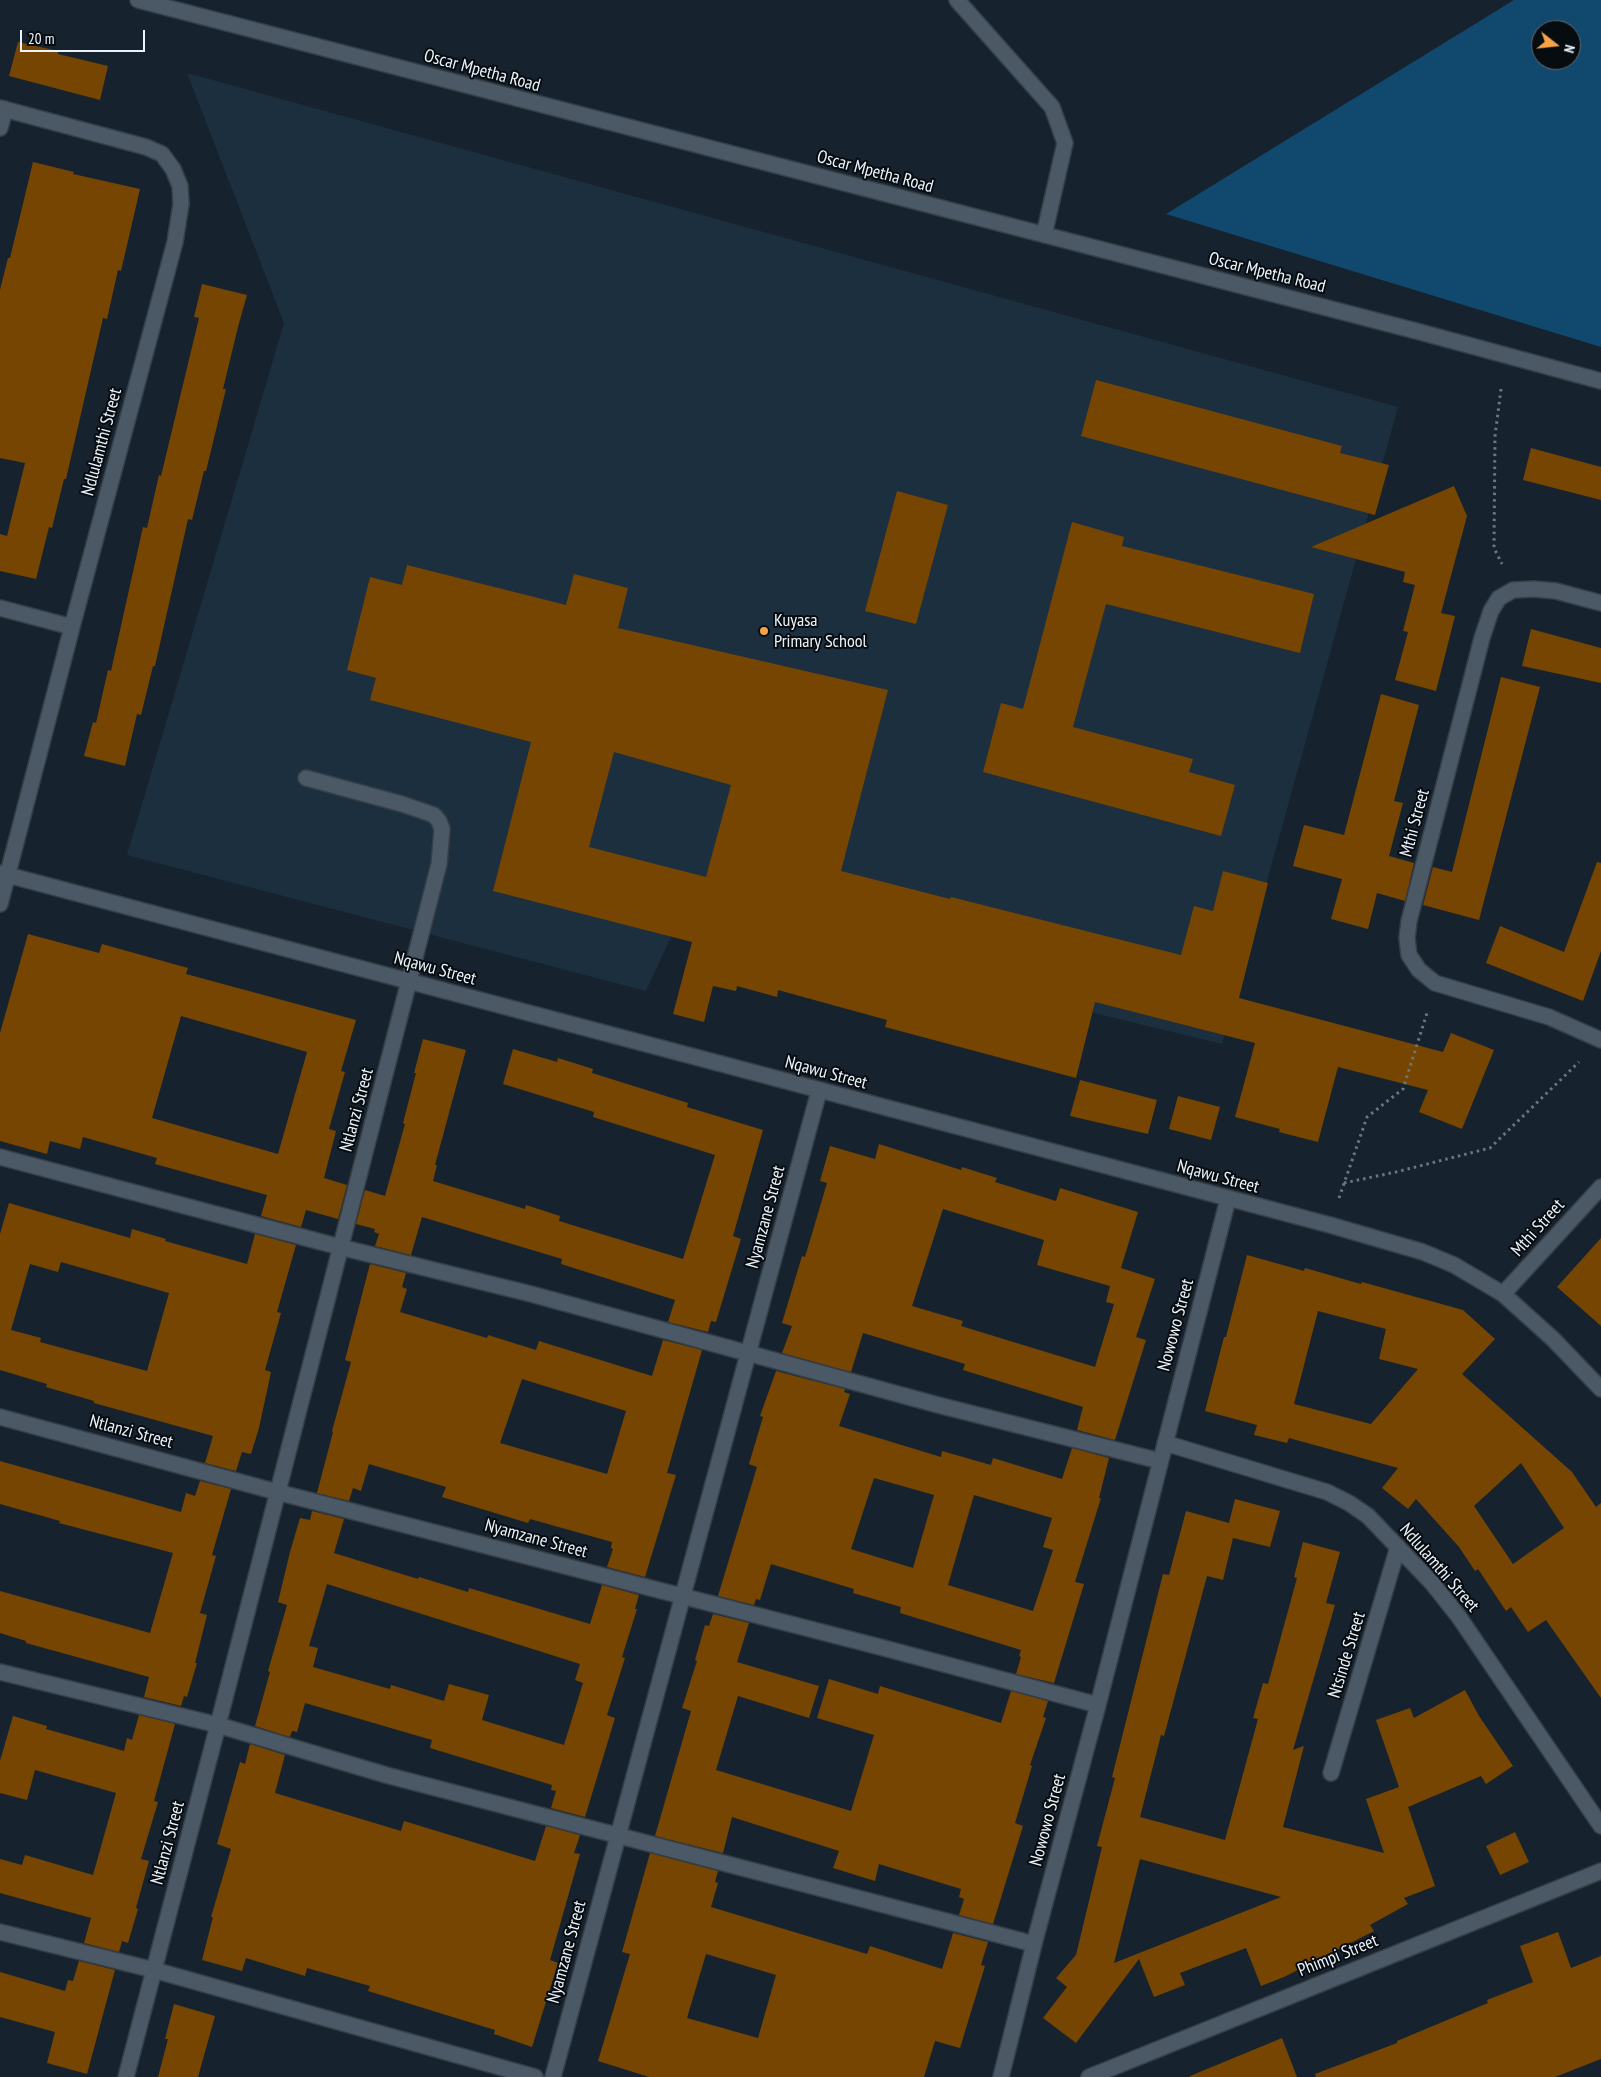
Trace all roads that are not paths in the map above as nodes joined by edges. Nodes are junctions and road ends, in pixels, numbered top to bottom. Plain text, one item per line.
1 (138, 0) edge
2 (957, 0) edge
3 (2, 109) edge
4 (0, 128) edge
5 (1044, 236) junction
6 (1601, 381) edge
7 (1601, 603) edge
8 (0, 608) edge
9 (72, 627) junction
10 (306, 778) dead end
11 (4, 874) edge
12 (0, 904) edge
13 (409, 981) junction
14 (1601, 1040) edge
15 (819, 1091) junction
16 (0, 1157) edge
17 (1601, 1187) edge
18 (1228, 1199) junction
19 (340, 1248) junction
20 (1503, 1294) junction
21 (748, 1352) junction
22 (1601, 1389) edge
23 (0, 1417) edge
24 (1165, 1443) junction
25 (1160, 1461) junction
26 (278, 1492) junction
27 (468, 1541) joint
28 (1398, 1547) junction
29 (682, 1596) junction
30 (1, 1672) edge
31 (1098, 1705) junction
32 (218, 1726) junction
33 (1331, 1773) dead end
34 (1601, 1826) edge
35 (618, 1836) junction
36 (1601, 1871) edge
37 (0, 1932) edge
38 (1034, 1944) junction
39 (154, 1970) junction
40 (126, 2077) edge
41 (535, 2077) edge
42 (553, 2077) edge
43 (1001, 2077) edge
44 (1089, 2077) edge

1 - 5 street, Oscar Mpetha Road
2 - 5 street
3 - 4 street
3 - 9 street, Ndlulamthi Street
5 - 6 street, Oscar Mpetha Road
7 - 14 street, Mthi Street
8 - 9 street
9 - 11 street, Ndlulamthi Street
10 - 13 street, Ntlanzi Street
11 - 12 street, Ndlulamthi Street
11 - 13 street, Nqawu Street
13 - 15 street, Nqawu Street
13 - 19 street, Ntlanzi Street
15 - 18 street, Nqawu Street
15 - 21 street, Nyamzane Street
16 - 19 street
17 - 20 street, Mthi Street
18 - 20 street, Nqawu Street
18 - 24 street, Nowowo Street
19 - 21 street
19 - 26 street, Ntlanzi Street
20 - 22 street, Nqawu Street
21 - 25 street
21 - 29 street, Nyamzane Street
23 - 26 street, Ntlanzi Street
24 - 25 street, Nowowo Street
24 - 28 street, Ndlulamthi Street
25 - 31 street, Nowowo Street
26 - 27 street, Ntlanzi Street
26 - 32 street, Ntlanzi Street
27 - 29 street, Nyamzane Street
28 - 33 street, Ntsinde Street
28 - 34 street, Ndlulamthi Street
29 - 31 street, Nyamzane Street
29 - 35 street, Nyamzane Street
30 - 32 street
31 - 38 street, Nowowo Street
32 - 35 street
32 - 39 street, Ntlanzi Street
35 - 38 street
35 - 42 street, Nyamzane Street
36 - 44 street, Phimpi Street
37 - 39 street
38 - 43 street, Nowowo Street
39 - 40 street, Ntlanzi Street
39 - 41 street

